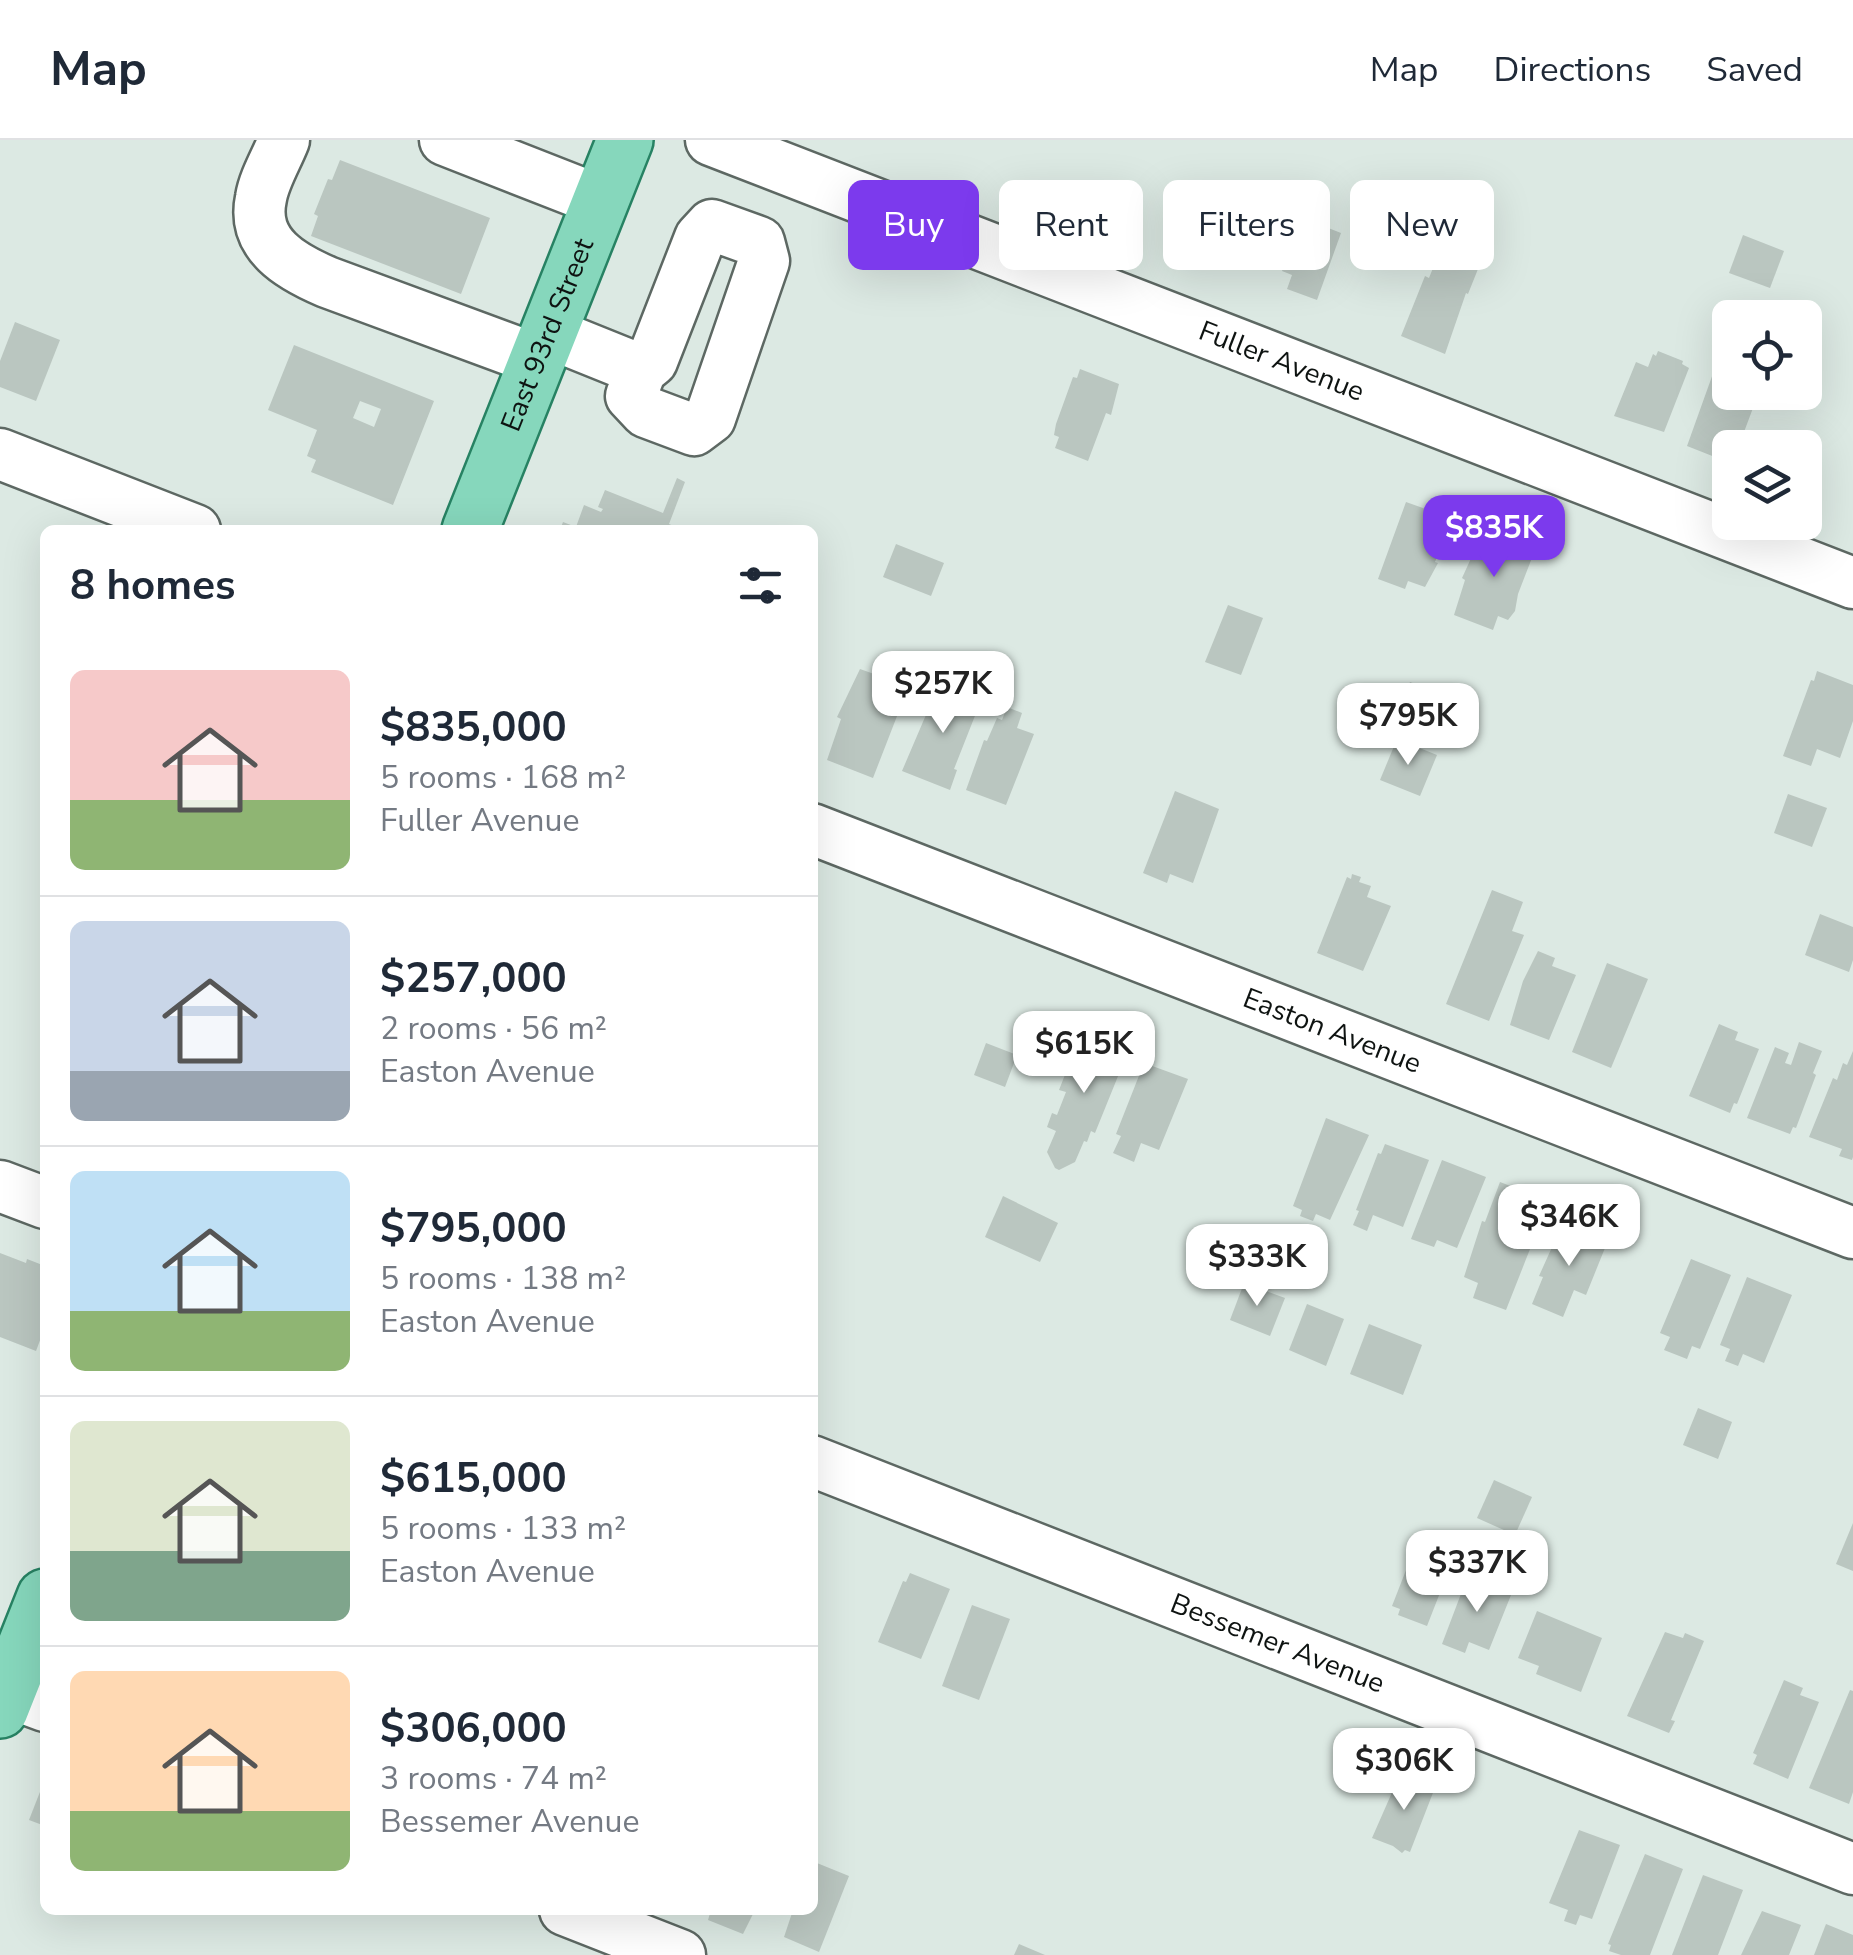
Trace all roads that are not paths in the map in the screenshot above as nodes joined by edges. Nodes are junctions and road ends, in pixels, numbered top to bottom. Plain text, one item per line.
1 (284, 140) edge
2 (445, 140) edge
3 (625, 140) edge
4 (726, 146) edge
5 (601, 201) junction
6 (712, 225) junction
7 (543, 347) junction
8 (641, 370) junction
9 (0, 454) edge
10 (182, 525) edge
11 (472, 525) edge
12 (1853, 582) edge
13 (818, 831) edge
14 (0, 1186) edge
15 (40, 1201) edge
16 (1853, 1233) edge
17 (818, 1463) edge
18 (40, 1619) edge
19 (18, 1703) edge
20 (1853, 1869) edge
21 (578, 1915) edge
22 (680, 1955) edge

1 - 7 street
2 - 5 street
3 - 5 main road, East 93rd Street
4 - 6 street
4 - 12 street, Fuller Avenue
5 - 7 main road, East 93rd Street
6 - 8 street
6 - 8 street
7 - 8 street
7 - 11 main road, East 93rd Street
9 - 10 street
13 - 16 street, Easton Avenue
14 - 15 street
17 - 20 street, Bessemer Avenue
18 - 19 main road
21 - 22 street

